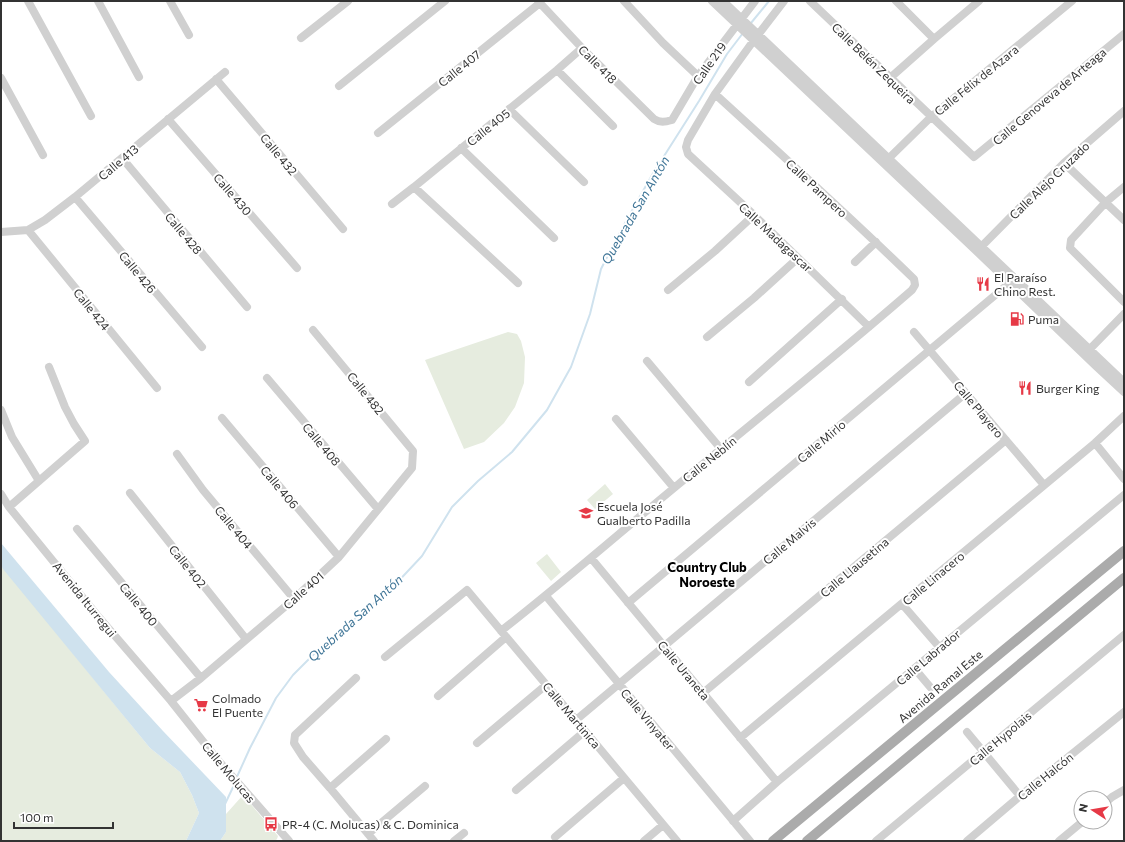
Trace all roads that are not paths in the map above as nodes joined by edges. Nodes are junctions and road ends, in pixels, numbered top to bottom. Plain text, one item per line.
1 (28, 1) edge
2 (98, 1) edge
3 (170, 1) edge
4 (348, 1) edge
5 (445, 1) edge
6 (624, 1) edge
7 (712, 1) edge
8 (723, 1) edge
9 (755, 1) edge
10 (784, 1) edge
11 (810, 1) edge
12 (896, 1) edge
13 (978, 1) edge
14 (1072, 1) edge
15 (539, 2) edge
16 (739, 21) junction
17 (1124, 34) edge
18 (189, 35) dead end
19 (756, 37) junction
20 (301, 38) dead end
21 (934, 38) junction
22 (582, 48) junction
23 (557, 70) junction
24 (224, 72) dead end
25 (698, 76) junction
26 (139, 77) dead end
27 (1, 78) edge
28 (890, 78) junction
29 (216, 79) junction
30 (339, 86) dead end
31 (715, 94) junction
32 (509, 109) junction
33 (1124, 111) edge
34 (91, 116) dead end
35 (931, 117) junction
36 (168, 120) junction
37 (662, 122) joint
38 (613, 126) dead end
39 (378, 133) dead end
40 (461, 148) junction
41 (43, 155) dead end
42 (122, 158) junction
43 (974, 158) joint
44 (886, 161) junction
45 (1064, 163) junction
46 (584, 182) dead end
47 (414, 187) junction
48 (1124, 187) edge
49 (75, 198) junction
50 (1106, 202) junction
51 (392, 204) dead end
52 (754, 216) junction
53 (1124, 220) edge
54 (343, 229) dead end
55 (28, 230) junction
56 (1, 232) edge
57 (554, 238) dead end
58 (876, 242) junction
59 (978, 249) junction
60 (798, 258) junction
61 (855, 262) dead end
62 (297, 268) dead end
63 (1011, 281) junction
64 (518, 283) dead end
65 (915, 285) joint
66 (668, 290) dead end
67 (842, 299) junction
68 (1124, 302) edge
69 (247, 307) dead end
70 (1124, 314) edge
71 (869, 327) junction
72 (313, 330) dead end
73 (914, 332) dead end
74 (707, 337) dead end
75 (202, 347) dead end
76 (929, 350) junction
77 (1087, 352) junction
78 (647, 361) dead end
79 (49, 367) dead end
80 (267, 378) dead end
81 (749, 382) dead end
82 (1124, 382) edge
83 (157, 388) dead end
84 (1124, 392) edge
85 (966, 393) junction
86 (1, 410) edge
87 (1124, 416) edge
88 (222, 418) dead end
89 (616, 419) dead end
90 (1006, 440) junction
91 (1095, 444) junction
92 (722, 449) junction
93 (177, 454) dead end
94 (413, 458) joint
95 (1124, 479) edge
96 (39, 481) junction
97 (1044, 485) junction
98 (674, 488) junction
99 (130, 493) dead end
100 (1, 494) edge
101 (1124, 495) edge
102 (10, 507) junction
103 (378, 509) junction
104 (76, 529) dead end
105 (1124, 551) edge
106 (339, 557) junction
107 (591, 558) junction
108 (1124, 578) edge
109 (546, 596) junction
110 (294, 599) junction
111 (628, 603) junction
112 (902, 604) junction
113 (504, 634) junction
114 (1124, 635) edge
115 (246, 639) junction
116 (664, 646) junction
117 (940, 648) junction
118 (385, 657) dead end
119 (915, 669) junction
120 (201, 678) junction
121 (356, 678) dead end
122 (619, 684) junction
123 (546, 685) junction
124 (931, 688) dead end
125 (703, 693) junction
126 (438, 696) dead end
127 (171, 702) junction
128 (1124, 712) edge
129 (576, 720) junction
130 (585, 731) junction
131 (967, 732) dead end
132 (740, 738) junction
133 (386, 739) dead end
134 (477, 743) dead end
135 (983, 752) junction
136 (624, 778) junction
137 (777, 782) junction
138 (425, 786) dead end
139 (330, 788) junction
140 (516, 790) dead end
141 (1124, 790) edge
142 (1020, 796) junction
143 (1113, 796) edge
144 (733, 821) junction
145 (663, 825) junction
146 (1073, 829) edge
147 (464, 833) dead end
148 (368, 834) junction
149 (555, 837) dead end
150 (285, 840) edge
151 (747, 840) edge
152 (374, 841) edge
153 (454, 841) edge
154 (644, 841) edge
155 (677, 841) edge
156 (773, 841) edge
157 (807, 841) edge
158 (876, 841) edge
159 (967, 841) edge
160 (1059, 841) edge

1 - 34 street
2 - 26 street
3 - 18 street
4 - 20 street
5 - 30 street
6 - 25 street
7 - 16 street
8 - 16 street
9 - 16 street, Calle 219
10 - 19 street
11 - 28 street, Calle Belén Zequeira
12 - 21 street
13 - 21 street
14 - 35 street, Calle Félix de Azara
15 - 22 street, Calle 418
15 - 39 street, Calle 407
16 - 19 street
16 - 25 street, Calle 219
17 - 43 street, Calle Genoveva de Arteaga
19 - 31 street
19 - 44 street
21 - 28 street
22 - 23 street, Calle 405
22 - 37 street, Calle 418
23 - 32 street, Calle 405
23 - 38 street
24 - 29 street, Calle 413
25 - 37 street, Calle 219
27 - 41 street
28 - 35 street, Calle Belén Zequeira
29 - 36 street, Calle 413
29 - 54 street, Calle 432
31 - 52 street, Calle Madagascar
31 - 58 street, Calle Pampero
32 - 40 street, Calle 405
32 - 46 street
33 - 45 street, Calle Alejo Cruzado
35 - 43 street, Calle Belén Zequeira
35 - 44 street, Calle Félix de Azara
36 - 42 street, Calle 413
36 - 62 street, Calle 430
40 - 47 street, Calle 405
40 - 57 street
42 - 49 street, Calle 413
42 - 69 street, Calle 428
44 - 59 street
45 - 50 street
45 - 59 street, Calle Alejo Cruzado
47 - 51 street, Calle 405
47 - 64 street
48 - 50 street
49 - 55 street, Calle 413
49 - 75 street, Calle 426
50 - 53 street
50 - 68 street
52 - 60 street, Calle Madagascar
52 - 66 street
55 - 56 street, Calle 413
55 - 83 street, Calle 424
58 - 61 street
58 - 65 street, Calle Pampero
59 - 63 street
60 - 67 street, Calle Madagascar
60 - 74 street
63 - 76 street, Calle Mirlo
63 - 77 street
65 - 71 street, Calle Neblín
67 - 71 street, Calle Madagascar
67 - 81 street
70 - 77 street
71 - 92 street, Calle Neblín
72 - 94 street, Calle 482
73 - 76 street, Calle Playero
76 - 85 street, Calle Playero
76 - 111 street, Calle Mirlo
77 - 82 street
77 - 84 street
78 - 92 street
79 - 96 street
80 - 103 street, Calle 408
85 - 90 street, Calle Playero
85 - 116 street, Calle Malvis
86 - 96 street
87 - 91 street, Calle Linacero
88 - 106 street, Calle 406
89 - 98 street
90 - 97 street, Calle Playero
90 - 125 street, Calle Llausetina
91 - 95 street
91 - 97 street, Calle Linacero
92 - 98 street, Calle Neblín
93 - 110 street, Calle 404
94 - 103 street, Calle 401
96 - 102 street
97 - 112 street, Calle Linacero
98 - 107 street, Calle Neblín
99 - 115 street, Calle 402
100 - 102 street, Avenida Iturregui
101 - 117 street, Calle Labrador
102 - 127 street, Avenida Iturregui
103 - 106 street, Calle 401
104 - 120 street, Calle 400
105 - 156 main road, Avenida Ramal Este
106 - 110 street, Calle 401
107 - 109 street, Calle Neblín
107 - 111 street, Calle Uraneta
108 - 157 main road
109 - 113 street, Calle Neblín
109 - 122 street, Calle Vinyater
110 - 115 street, Calle 401
111 - 116 street, Calle Uraneta
112 - 117 street
112 - 132 street, Calle Linacero
113 - 118 street, Calle Martinica
113 - 123 street, Calle Martinica
113 - 126 street, Calle Neblín
114 - 135 street, Calle Hypolais
115 - 120 street, Calle 401
116 - 122 street, Calle Malvis
116 - 125 street, Calle Uraneta
117 - 119 street, Calle Labrador
119 - 124 street
119 - 137 street, Calle Labrador
120 - 127 street, Calle 401
121 - 139 street
122 - 129 street, Calle Malvis
122 - 144 street, Calle Vinyater
123 - 129 street, Calle Martinica
123 - 134 street
125 - 132 street, Calle Uraneta
127 - 150 street, Calle Molucas
128 - 142 street, Calle Halcón
129 - 130 street, Calle Martinica
130 - 136 street, Calle Martinica
130 - 140 street
131 - 135 street
132 - 137 street, Calle Uraneta
133 - 139 street
135 - 142 street
135 - 158 street, Calle Hypolais
136 - 145 street, Calle Martinica
136 - 149 street
137 - 144 street, Calle Labrador
138 - 148 street
139 - 148 street
141 - 143 street
142 - 159 street, Calle Halcón
144 - 151 street, Calle Vinyater
145 - 154 street
145 - 155 street, Calle Martinica
146 - 160 street
147 - 153 street
148 - 152 street

